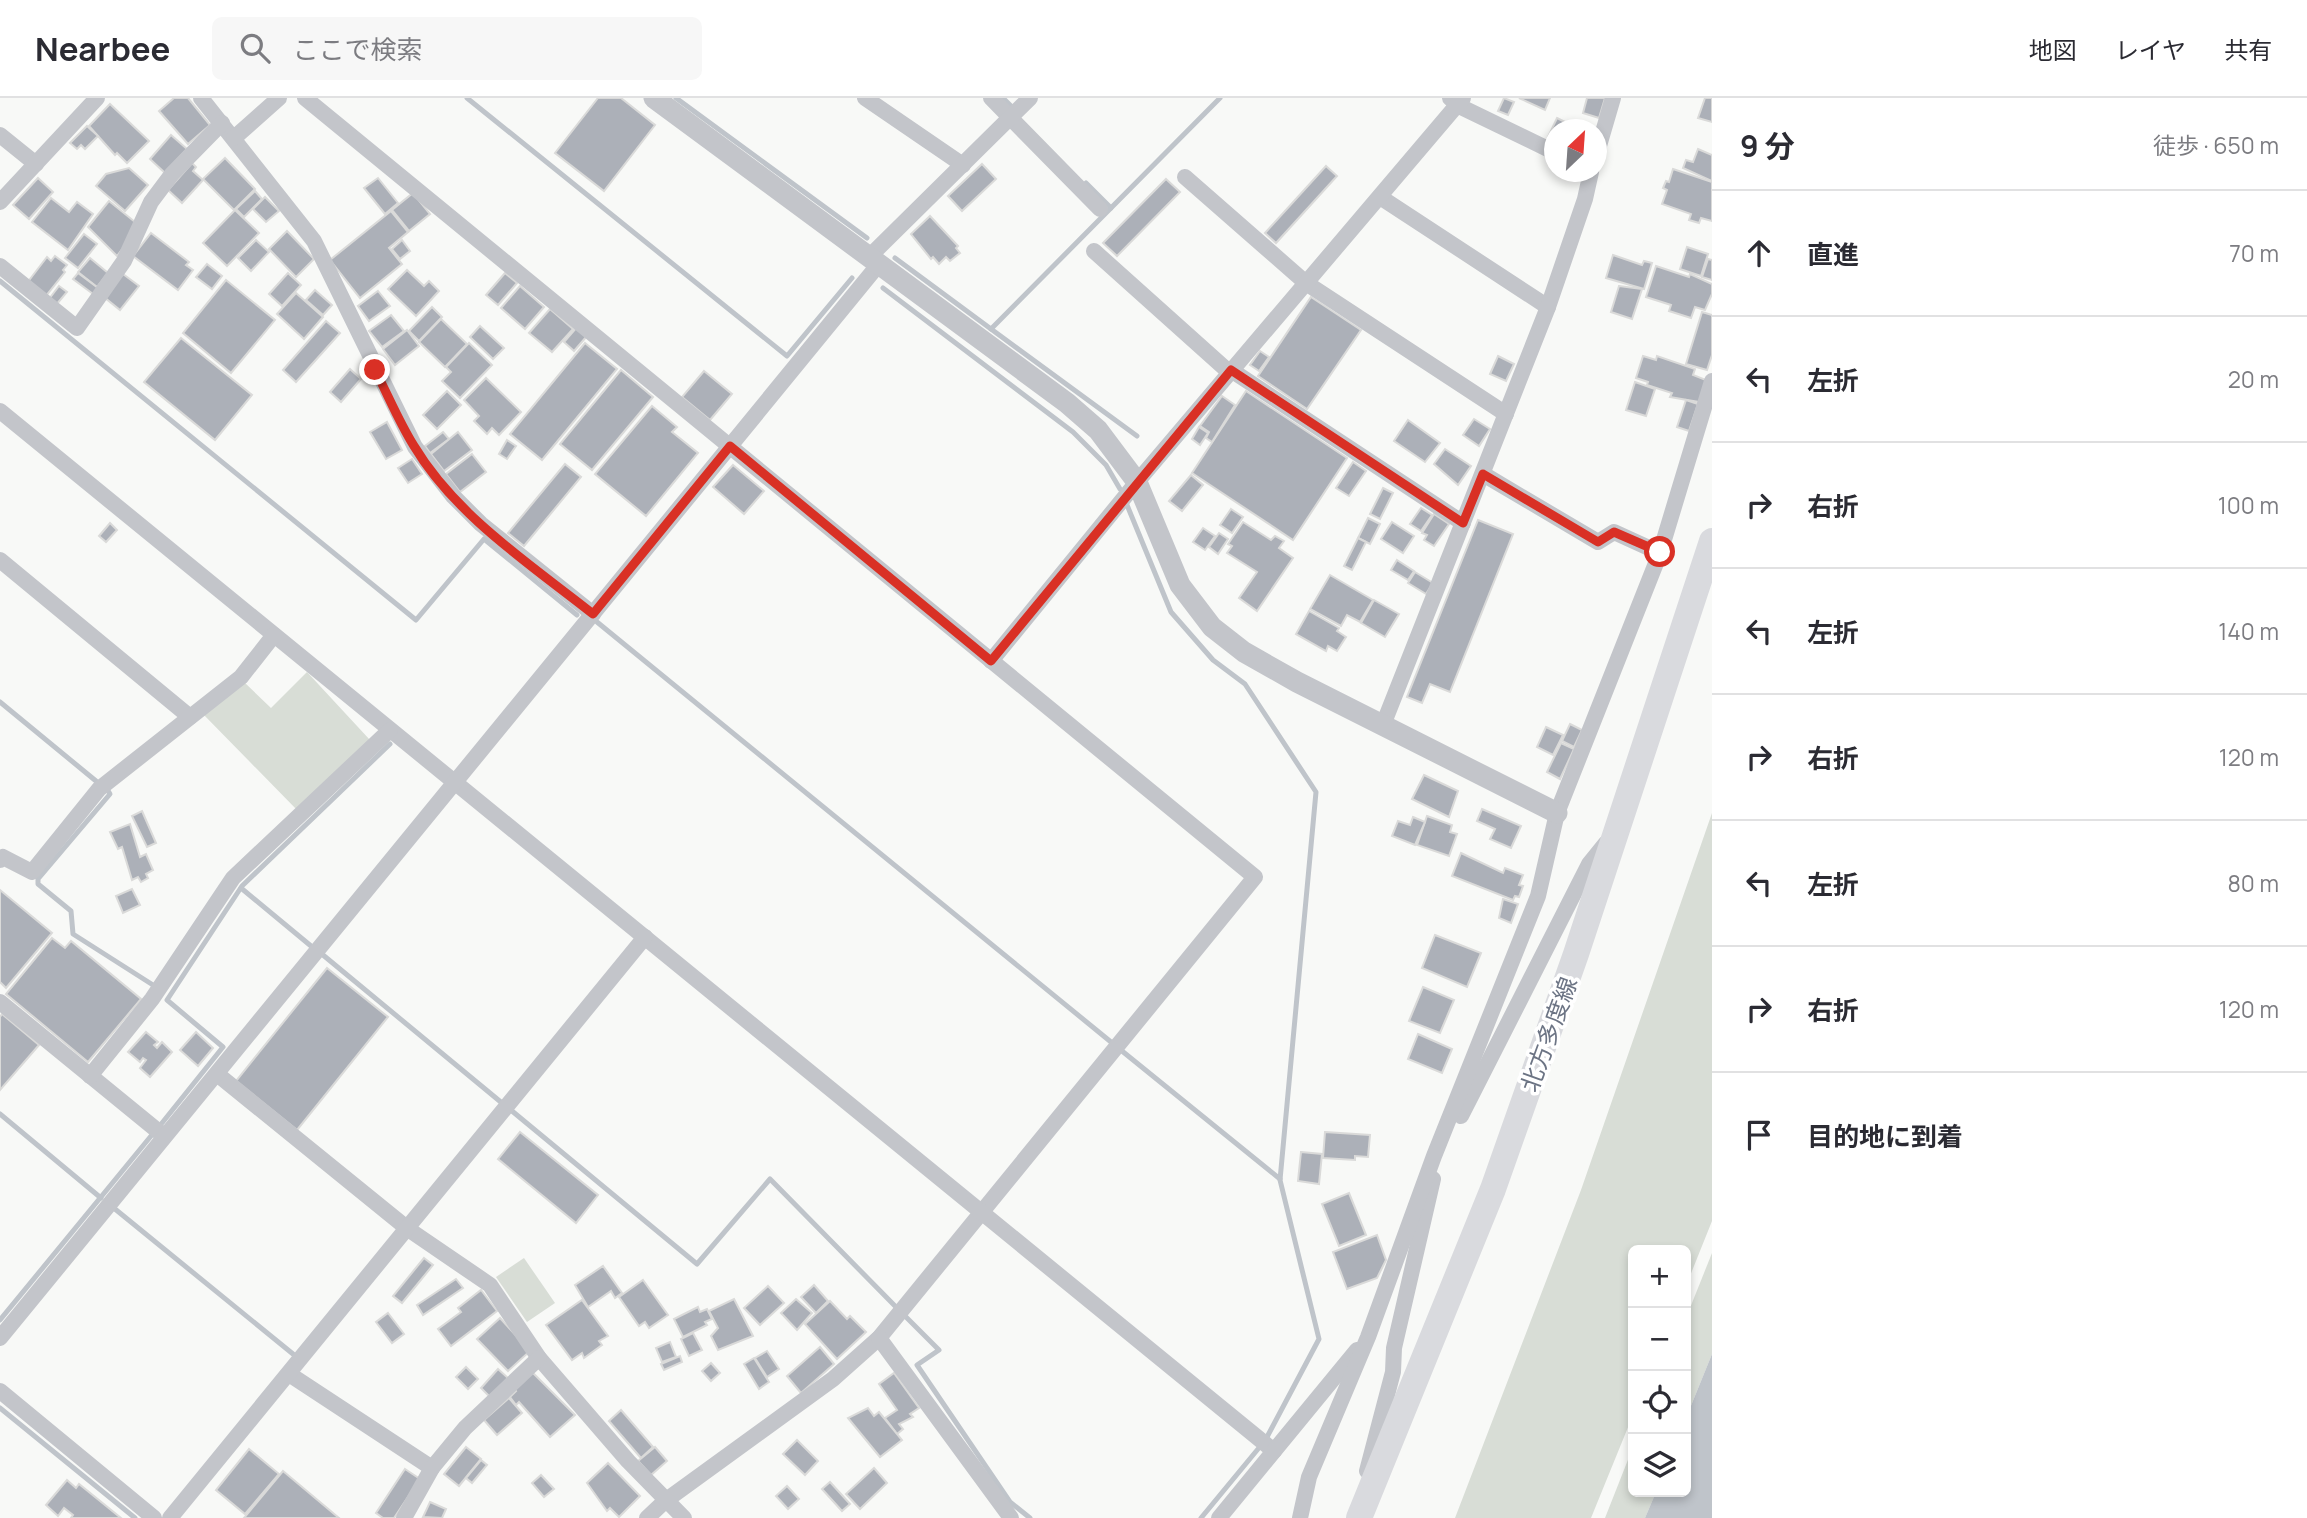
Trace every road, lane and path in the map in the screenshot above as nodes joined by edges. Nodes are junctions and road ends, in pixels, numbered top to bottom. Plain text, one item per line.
1 (97, 98) edge
2 (201, 98) edge
3 (279, 98) edge
4 (305, 98) edge
5 (654, 98) edge
6 (865, 98) edge
7 (991, 98) edge
8 (1030, 98) edge
9 (1613, 98) edge
10 (1457, 101) edge
11 (1009, 119) junction
12 (1607, 120) edge
13 (222, 123) junction
14 (0, 135) edge
15 (234, 138) junction
16 (1544, 146) edge
17 (36, 164) junction
18 (963, 165) junction
19 (1185, 177) dead end
20 (1589, 182) edge
21 (1380, 197) junction
22 (0, 202) edge
23 (1100, 209) dead end
24 (1094, 251) dead end
25 (874, 260) junction
26 (0, 266) edge
27 (1306, 283) junction
28 (1548, 307) junction
29 (1230, 371) junction
30 (1712, 382) edge
31 (0, 411) edge
32 (1506, 414) junction
33 (730, 446) junction
34 (1483, 474) junction
35 (1137, 482) junction
36 (1463, 523) junction
37 (1712, 541) edge
38 (1660, 552) junction
39 (0, 560) edge
40 (593, 614) junction
41 (274, 635) junction
42 (991, 661) junction
43 (190, 717) junction
44 (1383, 725) junction
45 (390, 730) junction
46 (455, 782) junction
47 (1557, 813) junction
48 (1619, 828) junction
49 (0, 860) edge
50 (645, 937) junction
51 (0, 1002) edge
52 (217, 1074) junction
53 (90, 1076) junction
54 (164, 1136) junction
55 (1434, 1156) junction
56 (980, 1211) junction
57 (408, 1229) junction
58 (1368, 1337) junction
59 (0, 1338) edge
60 (878, 1338) junction
61 (540, 1358) junction
62 (289, 1374) junction
63 (0, 1391) edge
64 (1273, 1451) junction
65 (432, 1468) junction
66 (665, 1501) junction
67 (154, 1518) edge
68 (170, 1518) edge
69 (404, 1518) edge
70 (647, 1518) edge
71 (684, 1518) edge
72 (1011, 1518) edge
73 (1219, 1518) edge
74 (1300, 1518) edge
75 (1358, 1518) edge

1 - 17 street
2 - 13 street
3 - 15 street
4 - 33 street
5 - 25 street
6 - 18 street
7 - 11 street
8 - 11 street
9 - 12 street
10 - 16 street
10 - 21 street
11 - 18 street
11 - 23 street
13 - 15 street
13 - 26 street
14 - 17 street
15 - 40 street
17 - 22 street
18 - 25 street
19 - 27 street
20 - 28 street
21 - 27 street
21 - 28 street
24 - 29 street
25 - 33 street
25 - 35 street
27 - 29 street
27 - 32 street
28 - 32 street
29 - 35 street
29 - 36 street
30 - 38 street
31 - 41 street
32 - 34 street
33 - 40 street
33 - 42 street
34 - 36 street
34 - 38 street
35 - 42 street
35 - 44 street
36 - 44 street
37 - 48 main road, 北方多度線
38 - 47 street
39 - 43 street
40 - 46 street
41 - 43 street
41 - 45 street
42 - 56 street
43 - 49 street
44 - 47 street
45 - 46 street
45 - 53 street
46 - 50 street
46 - 52 street
47 - 55 street
48 - 55 street
48 - 75 main road, 北方多度線
50 - 56 street
50 - 57 street
51 - 53 street
52 - 54 street
52 - 57 street
53 - 54 street
54 - 59 street
55 - 58 street
55 - 75 street
56 - 60 street
56 - 64 street
57 - 61 street
57 - 62 street
58 - 64 street
58 - 74 street
60 - 66 street
60 - 72 street
61 - 65 street
61 - 66 street
62 - 65 street
62 - 68 street
63 - 67 street
64 - 73 street
65 - 69 street
66 - 70 street
66 - 71 street

